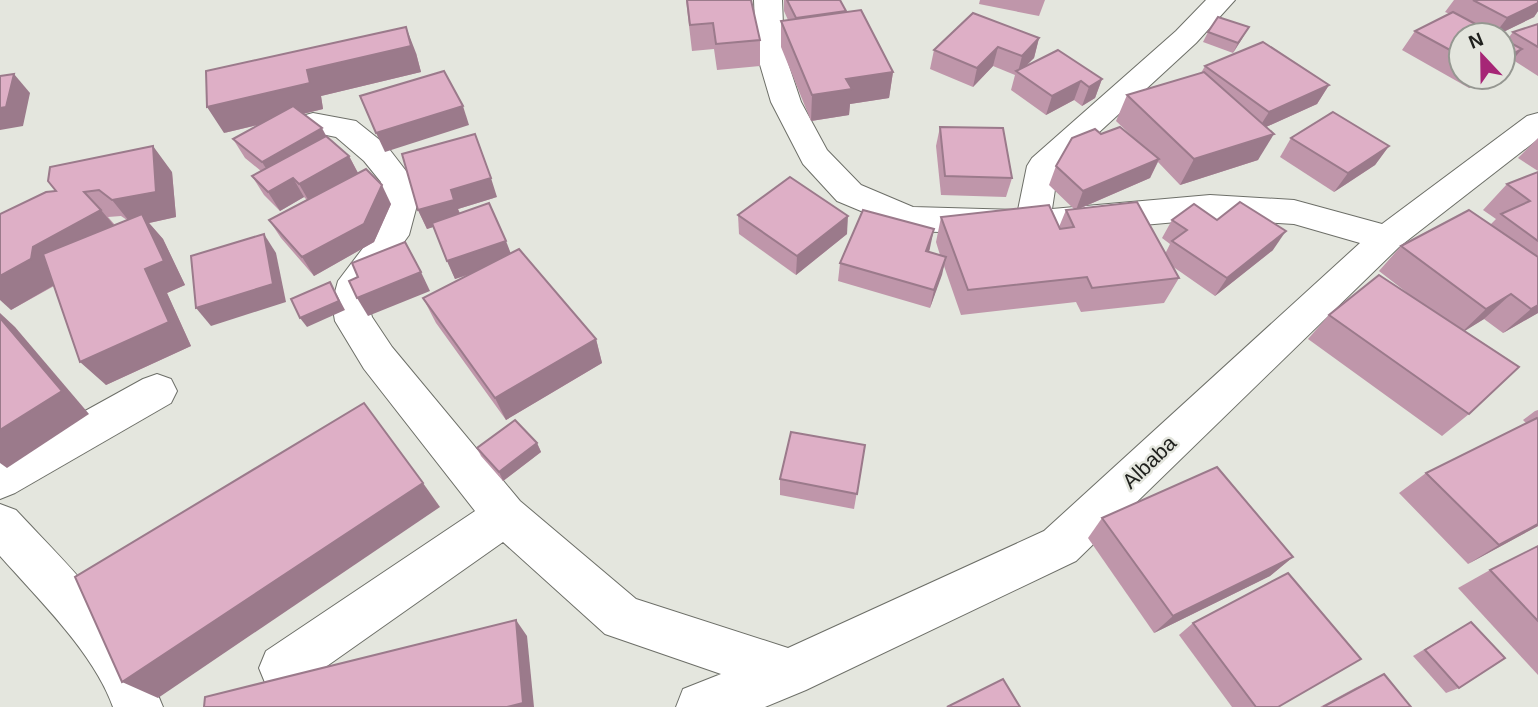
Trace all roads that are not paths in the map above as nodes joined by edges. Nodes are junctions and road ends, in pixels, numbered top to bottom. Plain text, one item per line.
1 (768, 0) edge
2 (1221, 0) edge
3 (313, 123) edge
4 (1538, 124) edge
5 (1032, 223) junction
6 (1387, 238) junction
7 (157, 391) dead end
8 (0, 480) edge
9 (505, 515) junction
10 (0, 524) edge
11 (283, 667) dead end
12 (789, 673) junction
13 (138, 707) edge
14 (701, 707) edge

1 - 5 street
2 - 5 street
3 - 9 street
4 - 6 street, Albaba
5 - 6 street
6 - 12 street, Albaba
7 - 8 street
9 - 11 street
9 - 12 street
10 - 13 street
12 - 14 street, Albaba

